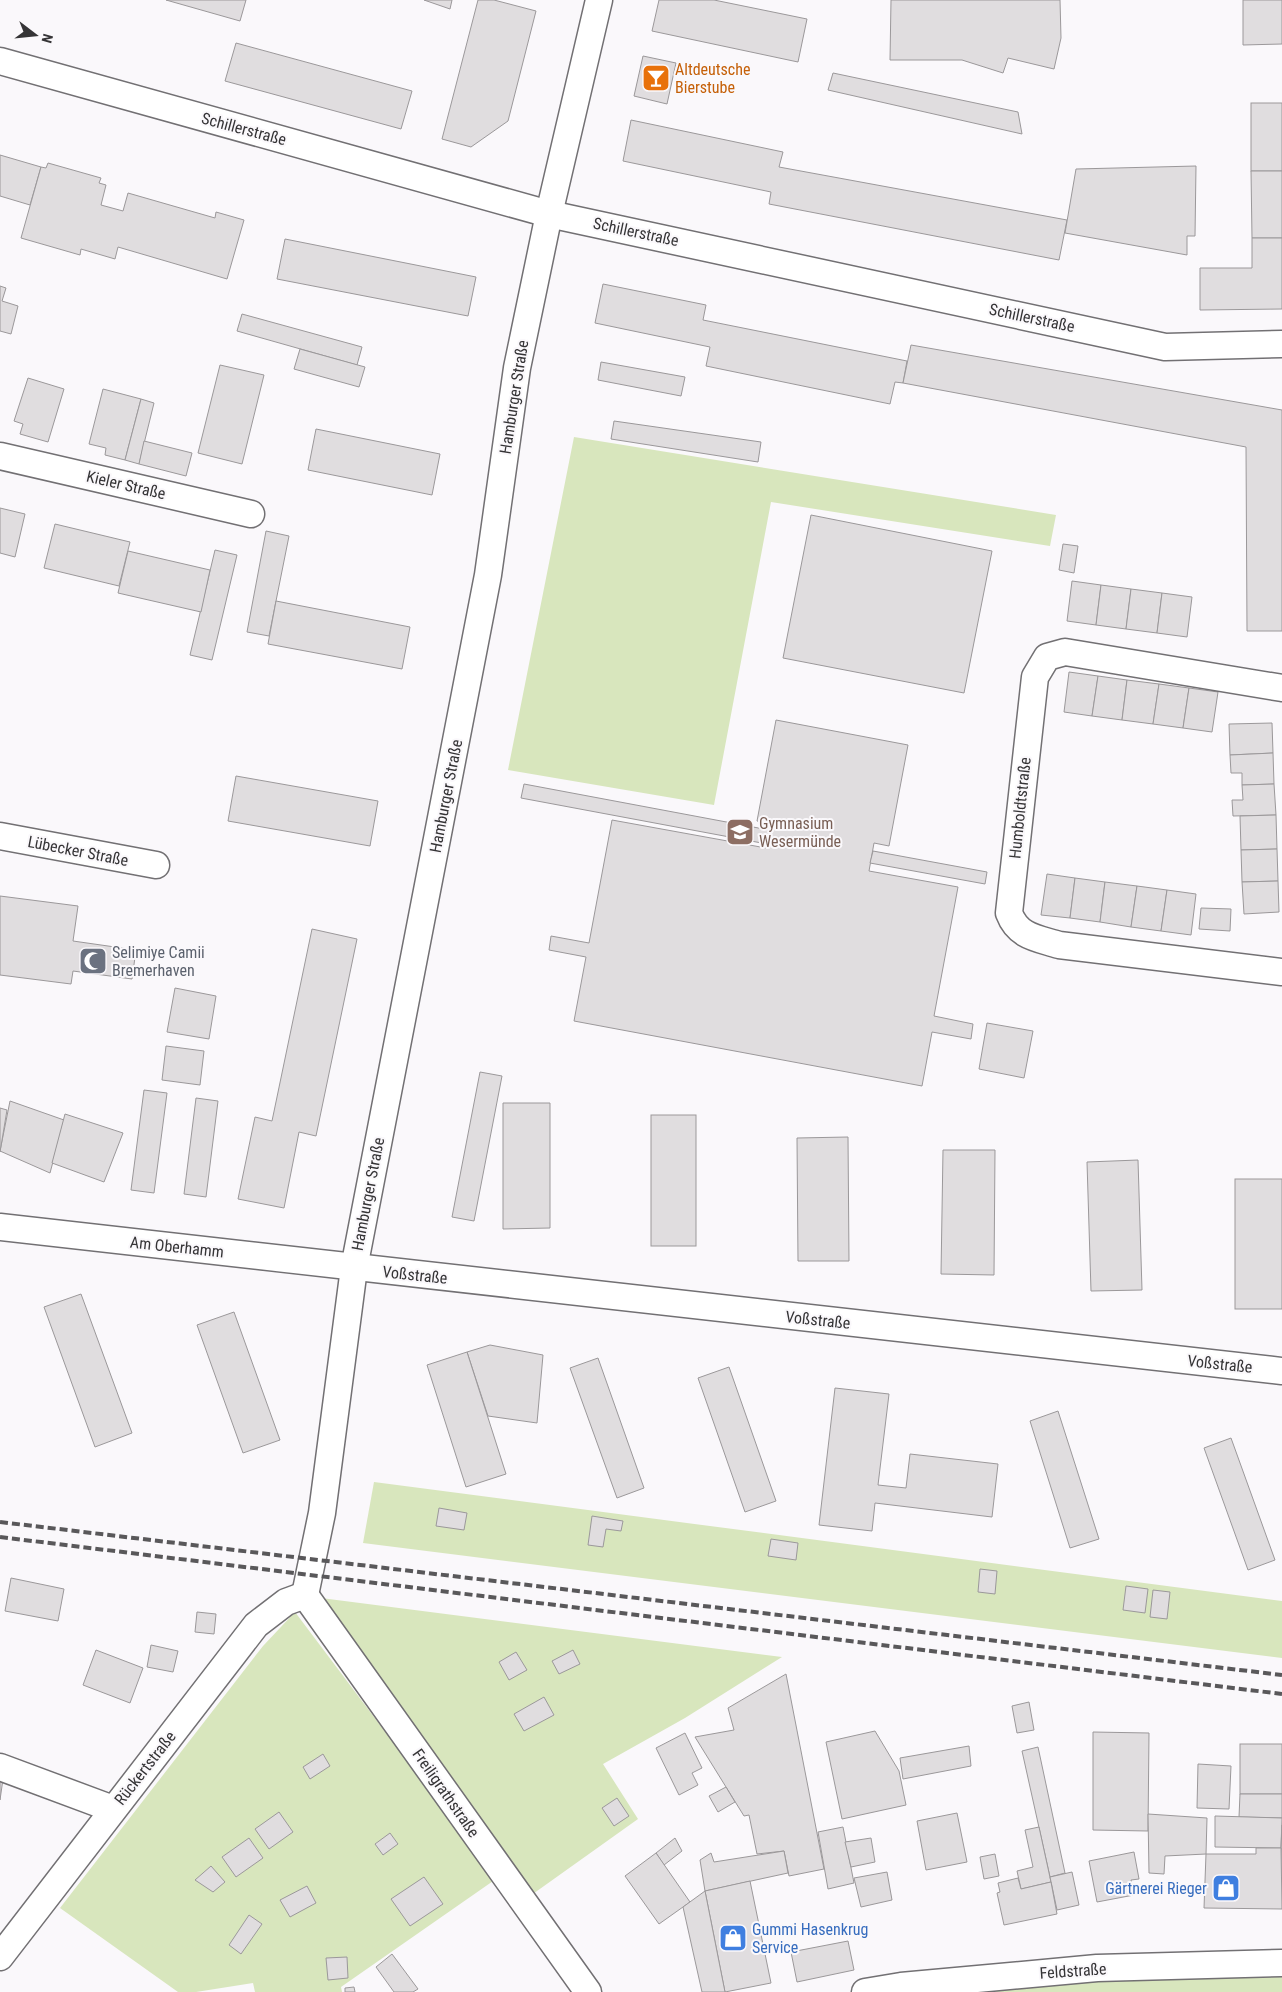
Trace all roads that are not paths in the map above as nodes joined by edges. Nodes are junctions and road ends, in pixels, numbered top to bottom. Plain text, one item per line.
1 (599, 0) edge
2 (0, 62) edge
3 (549, 214) junction
4 (1282, 344) edge
5 (0, 456) edge
6 (251, 514) dead end
7 (1282, 688) edge
8 (0, 836) edge
9 (156, 866) dead end
10 (1282, 972) edge
11 (0, 1227) edge
12 (354, 1268) junction
13 (1282, 1371) edge
14 (311, 1604) junction
15 (0, 1767) edge
16 (113, 1809) junction
17 (0, 1958) edge
18 (1282, 1963) edge
19 (588, 1992) edge
20 (865, 1992) edge

1 - 3 street, Hamburger Straße
2 - 3 street, Schillerstraße
3 - 4 street, Schillerstraße
3 - 12 street, Hamburger Straße
5 - 6 street, Kieler Straße
7 - 10 street, Humboldtstraße
8 - 9 street, Lübecker Straße
11 - 12 street, Am Oberhamm
12 - 13 street, Voßstraße
12 - 14 street, Hamburger Straße
14 - 16 street, Rückertstraße
14 - 19 street, Freiligrathstraße
15 - 16 street
16 - 17 street, Rückertstraße
18 - 20 street, Feldstraße

